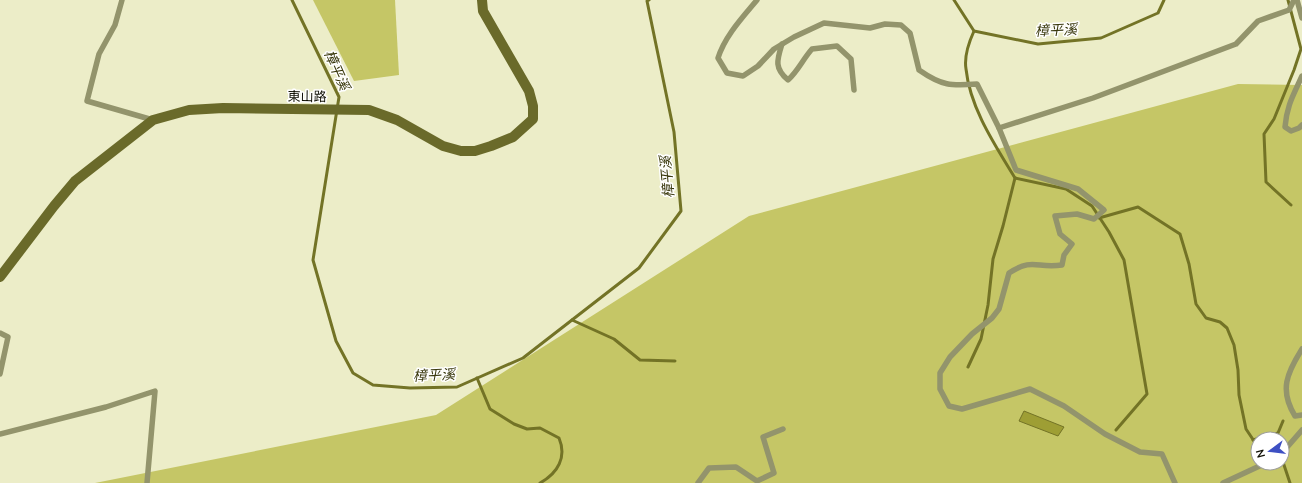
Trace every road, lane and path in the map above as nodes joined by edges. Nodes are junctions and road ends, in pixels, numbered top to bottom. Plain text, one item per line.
1 (122, 0) edge
2 (482, 0) edge
3 (757, 0) edge
4 (1295, 0) edge
5 (1302, 18) edge
6 (782, 44) junction
7 (1302, 76) edge
8 (854, 90) dead end
9 (153, 120) junction
10 (1302, 125) edge
11 (999, 128) junction
12 (0, 277) edge
13 (0, 333) edge
14 (1302, 349) edge
15 (0, 374) edge
16 (1302, 416) edge
17 (783, 429) dead end
18 (1302, 430) edge
19 (0, 434) edge
20 (1290, 444) edge
21 (1250, 470) edge
22 (147, 483) edge
23 (698, 483) edge
24 (1176, 483) edge
25 (1223, 483) edge

1 - 9 lane
2 - 9 street, 東山路
3 - 6 lane
4 - 5 lane
4 - 11 lane
6 - 8 lane
6 - 11 lane
7 - 10 lane
9 - 12 street, 東山路
11 - 24 lane
13 - 15 lane
14 - 16 lane
17 - 23 lane
18 - 20 lane
19 - 22 lane
21 - 25 lane

